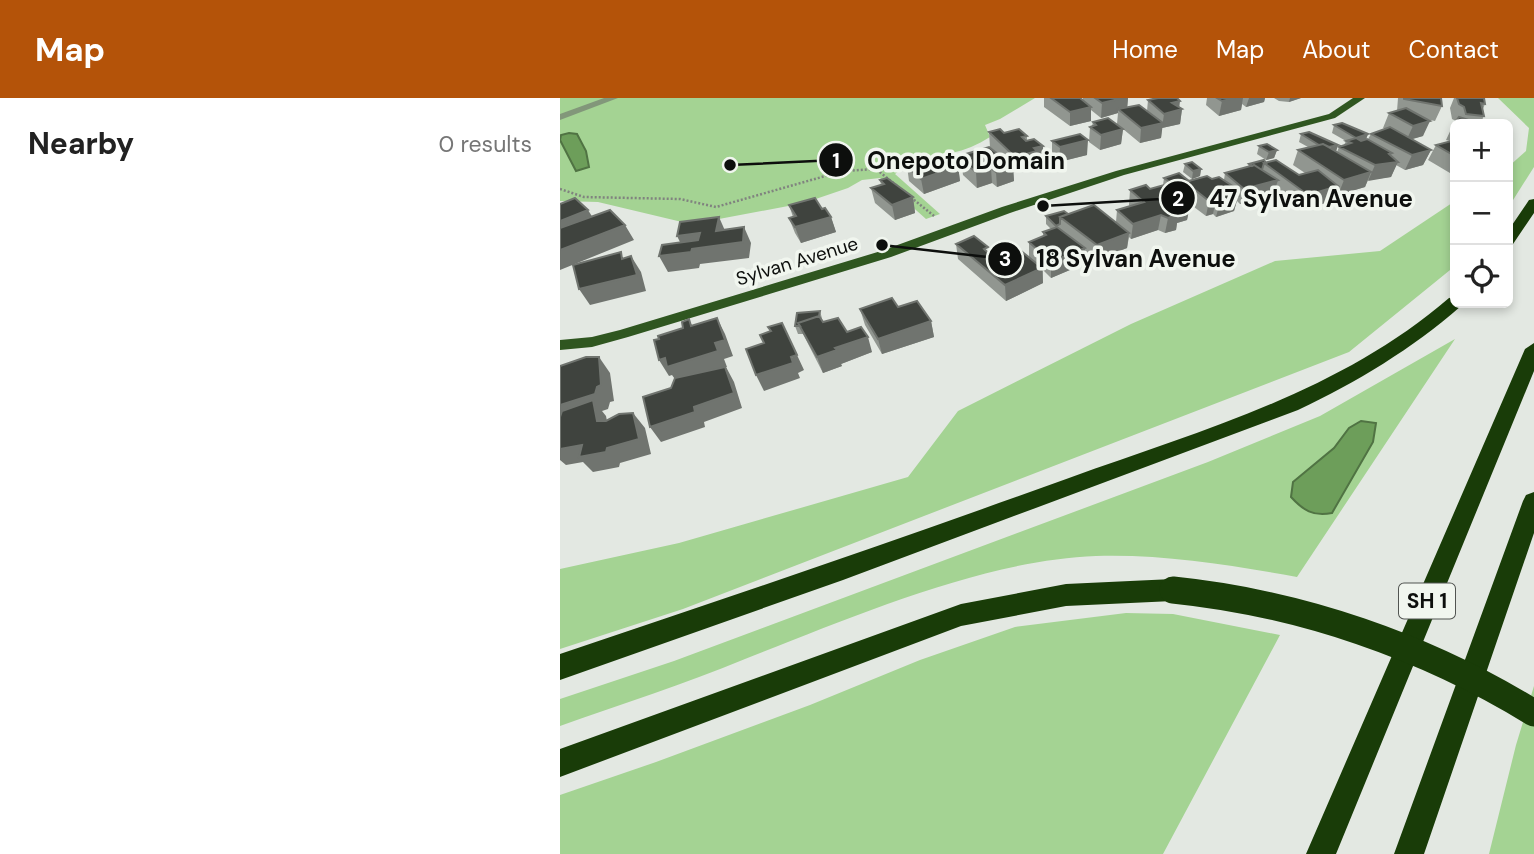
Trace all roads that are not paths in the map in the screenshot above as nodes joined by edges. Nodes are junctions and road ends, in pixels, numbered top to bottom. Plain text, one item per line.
1 (613, 98) edge
2 (1360, 98) edge
3 (560, 117) edge
4 (1534, 203) edge
5 (1513, 234) edge
6 (1450, 306) edge
7 (560, 345) edge
8 (1534, 349) edge
9 (1534, 501) edge
10 (560, 667) edge
11 (1534, 713) edge
12 (560, 763) edge
13 (1321, 854) edge
14 (1409, 854) edge

1 - 3 lane
2 - 7 main road, Sylvan Avenue
4 - 5 highway
6 - 10 highway
8 - 13 highway, SH 1
9 - 14 highway
11 - 12 highway, bridge

